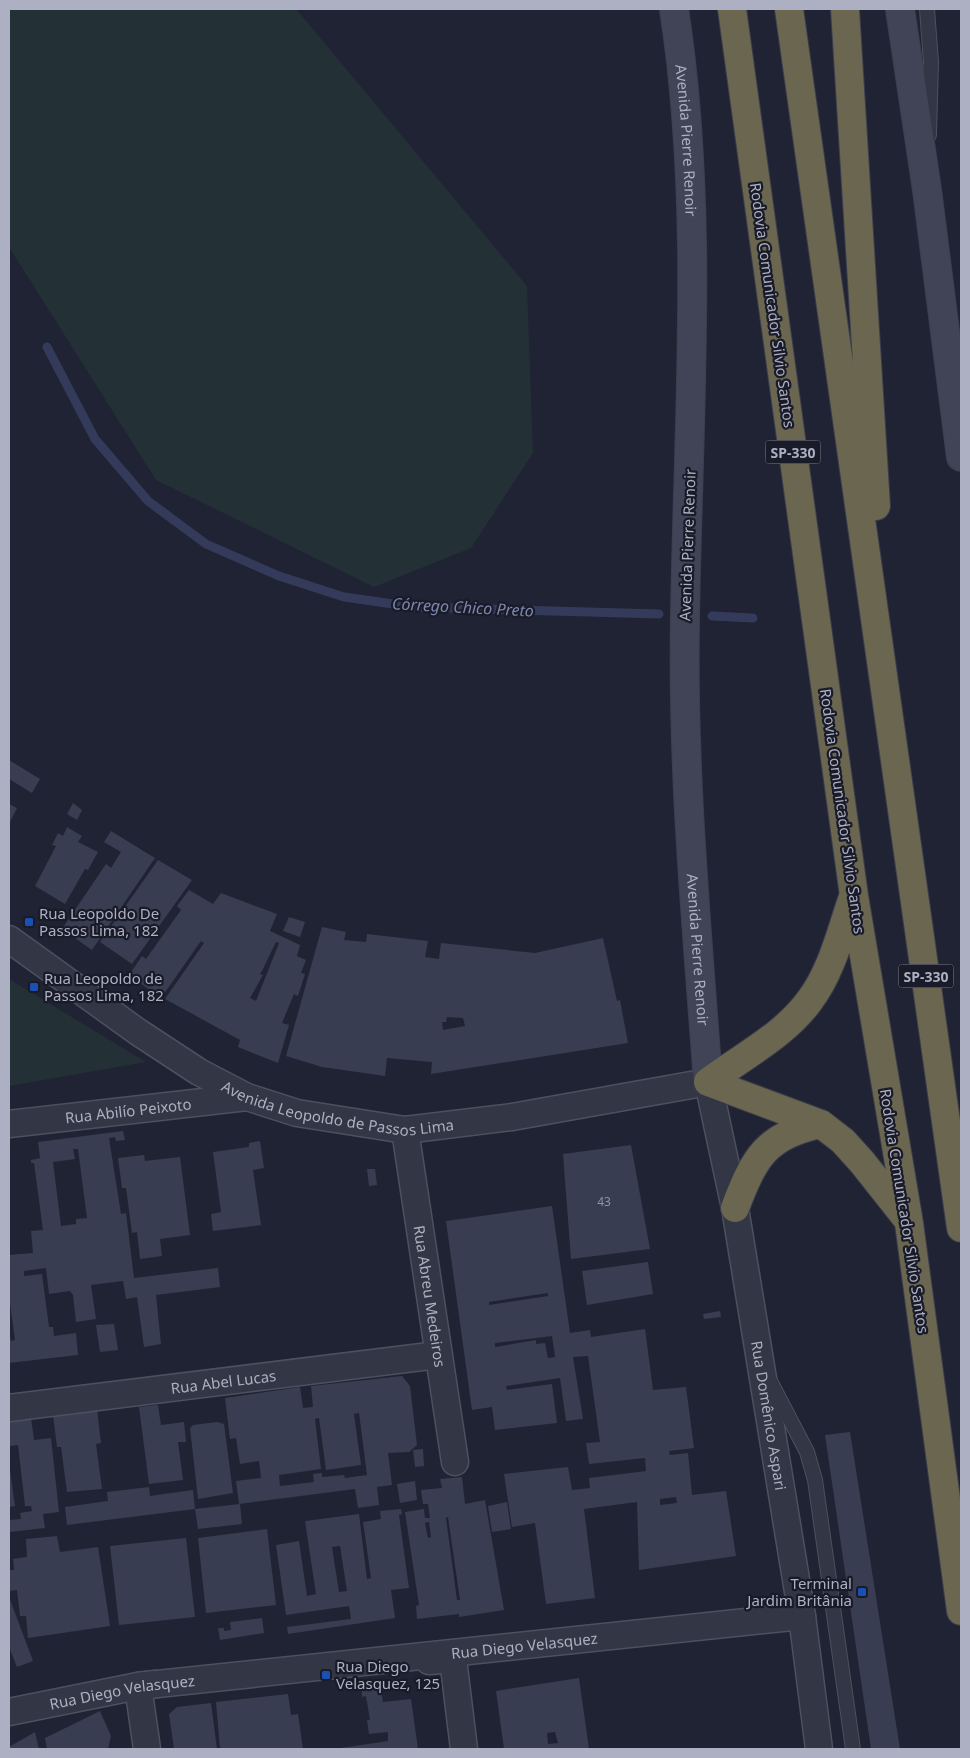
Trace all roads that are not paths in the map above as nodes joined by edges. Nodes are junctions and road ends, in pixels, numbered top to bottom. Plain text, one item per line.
1 (674, 9) edge
2 (732, 9) edge
3 (789, 9) edge
4 (845, 9) edge
5 (900, 9) edge
6 (927, 9) edge
7 (927, 190) junction
8 (961, 457) edge
9 (890, 724) junction
10 (854, 896) junction
11 (9, 939) edge
12 (708, 1082) junction
13 (247, 1097) junction
14 (9, 1124) edge
15 (821, 1124) junction
16 (405, 1130) junction
17 (735, 1208) junction
18 (909, 1223) junction
19 (961, 1228) edge
20 (438, 1355) junction
21 (758, 1358) junction
22 (9, 1408) edge
23 (455, 1462) dead end
24 (961, 1611) edge
25 (802, 1616) junction
26 (138, 1686) junction
27 (9, 1712) edge
28 (147, 1749) edge
29 (464, 1749) edge
30 (819, 1749) edge
31 (853, 1749) edge

1 - 12 street, Avenida Pierre Renoir
2 - 10 highway, Rodovia Comunicador Silvio Santos / SP-330
3 - 9 highway, SP-330
4 - 9 highway
5 - 7 street
6 - 7 lane
7 - 8 street
9 - 19 highway, SP-330
10 - 12 highway
10 - 18 highway, Rodovia Comunicador Silvio Santos / SP-330
11 - 13 street, Avenida Leopoldo de Passos Lima
12 - 15 highway
12 - 16 street, Avenida Leopoldo de Passos Lima
12 - 17 street, Rua Domênico Aspari
13 - 14 street, Rua Abilío Peixoto
13 - 16 street, Avenida Leopoldo de Passos Lima
15 - 17 highway
15 - 18 highway
16 - 20 street, Rua Abreu Medeiros
17 - 21 street, Rua Domênico Aspari
18 - 24 highway, Rodovia Comunicador Silvio Santos / SP-330
20 - 22 street, Rua Abel Lucas
20 - 23 street, Rua Abreu Medeiros
21 - 25 street, Rua Domênico Aspari
21 - 31 lane
25 - 26 street, Rua Diego Velasquez
25 - 30 street, Rua Domênico Aspari
26 - 27 street, Rua Diego Velasquez
26 - 28 street
26 - 29 street

